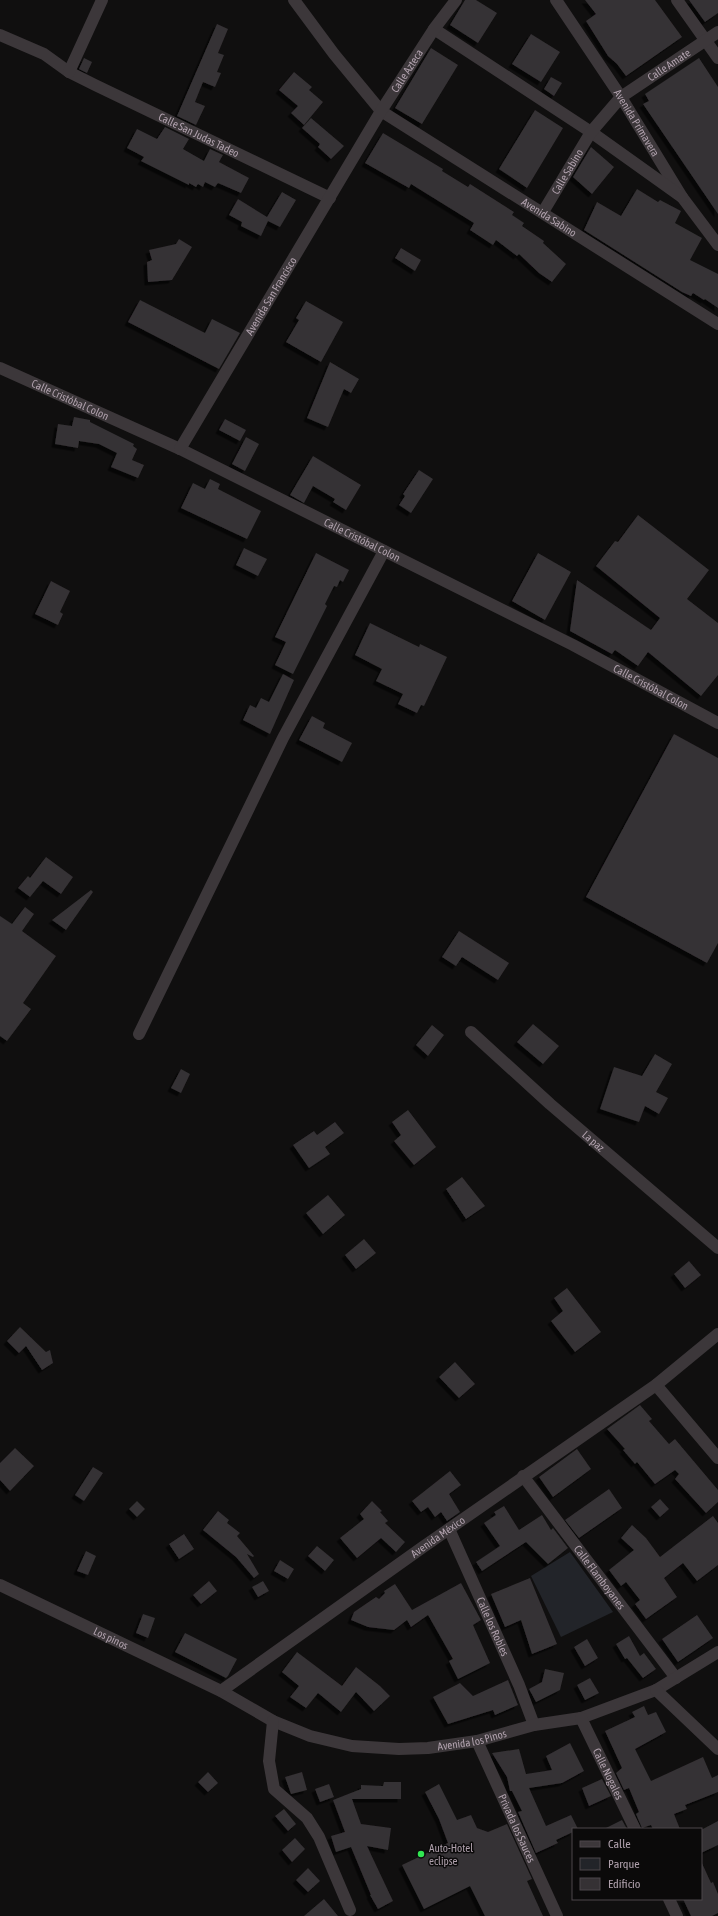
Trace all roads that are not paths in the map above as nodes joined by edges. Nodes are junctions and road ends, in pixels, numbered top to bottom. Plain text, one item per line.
1 (102, 0) edge
2 (294, 0) edge
3 (456, 0) edge
4 (556, 0) edge
5 (677, 0) edge
6 (434, 29) junction
7 (718, 32) edge
8 (0, 35) edge
9 (706, 40) junction
10 (718, 58) edge
11 (69, 72) junction
12 (621, 97) junction
13 (381, 111) junction
14 (591, 132) junction
15 (363, 144) joint
16 (682, 197) junction
17 (330, 198) junction
18 (543, 212) junction
19 (718, 245) edge
20 (718, 324) edge
21 (0, 368) edge
22 (180, 449) junction
23 (384, 551) junction
24 (718, 723) edge
25 (471, 1032) dead end
26 (139, 1034) dead end
27 (718, 1248) edge
28 (718, 1334) edge
29 (656, 1385) junction
30 (718, 1458) edge
31 (523, 1476) junction
32 (449, 1529) junction
33 (0, 1584) edge
34 (718, 1652) edge
35 (676, 1678) junction
36 (656, 1690) junction
37 (221, 1691) junction
38 (581, 1718) junction
39 (273, 1721) junction
40 (534, 1725) junction
41 (477, 1741) junction
42 (718, 1749) edge
43 (635, 1828) edge
44 (669, 1900) edge
45 (350, 1910) dead end
46 (557, 1916) edge
47 (677, 1916) edge

1 - 11 street
2 - 13 street, Avenida Sabino
3 - 6 street, Calle Azteca
4 - 12 street, Avenida Primavera
5 - 9 street
6 - 13 street, Calle Azteca
6 - 14 street
7 - 9 street, Calle Amate
8 - 11 street, Calle San Judas Tadeo
9 - 10 street
9 - 12 street, Calle Amate
11 - 17 street, Calle San Judas Tadeo
12 - 14 street, Calle Amate
12 - 16 street, Avenida Primavera
13 - 15 street, Calle Azteca
13 - 18 street, Avenida Sabino
14 - 16 street
14 - 18 street, Calle Sabino
15 - 17 street, Avenida San Francisco
16 - 19 street, Avenida Primavera
17 - 22 street, Avenida San Francisco
18 - 20 street, Avenida Sabino
21 - 22 street, Calle Cristóbal Colon
22 - 23 street, Calle Cristóbal Colon
23 - 24 street, Calle Cristóbal Colon
23 - 26 street
25 - 27 street, La paz
28 - 29 street, Avenida México
29 - 30 street
29 - 31 street, Avenida México
31 - 32 street, Avenida México
31 - 35 street, Calle Flamboyanes
32 - 37 street, Avenida México
32 - 40 street, Calle los Robles
33 - 37 street, Los pinos
34 - 35 street, Avenida los Pinos
35 - 36 street, Avenida los Pinos
36 - 38 street, Avenida los Pinos
36 - 42 street
37 - 39 street, Avenida los Pinos
38 - 40 street, Avenida los Pinos
38 - 43 street, Calle Nogales
39 - 41 street, Avenida los Pinos
39 - 45 street
40 - 41 street, Avenida los Pinos
41 - 46 street, Privada los Sauces
44 - 47 street

